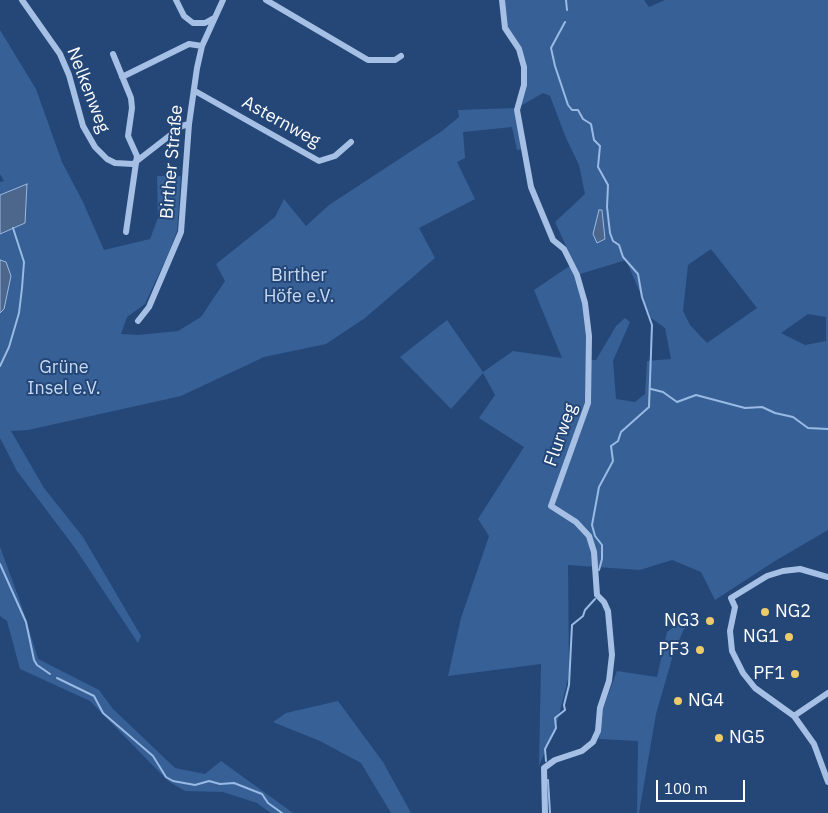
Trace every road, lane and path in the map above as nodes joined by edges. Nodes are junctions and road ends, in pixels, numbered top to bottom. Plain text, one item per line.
1 (22, 0) edge
2 (176, 0) edge
3 (223, 0) edge
4 (266, 0) edge
5 (502, 0) edge
6 (216, 15) junction
7 (202, 46) junction
8 (112, 54) dead end
9 (402, 56) dead end
10 (122, 77) junction
11 (195, 91) junction
12 (189, 124) junction
13 (351, 142) dead end
14 (136, 162) junction
15 (126, 232) dead end
16 (138, 321) dead end
17 (828, 577) edge
18 (828, 693) edge
19 (794, 716) junction
20 (828, 782) edge
21 (545, 813) edge

1 - 14 street, Nelkenweg
2 - 6 street
3 - 6 street, Birther Straße
4 - 9 street
5 - 21 street, Flurweg
6 - 7 street, Birther Straße
7 - 10 street
7 - 11 street, Birther Straße
8 - 10 street
10 - 14 street
11 - 12 street, Birther Straße
11 - 13 street, Asternweg
12 - 14 street
12 - 16 street, Birther Straße
14 - 15 street
17 - 19 street
18 - 19 street
19 - 20 street

